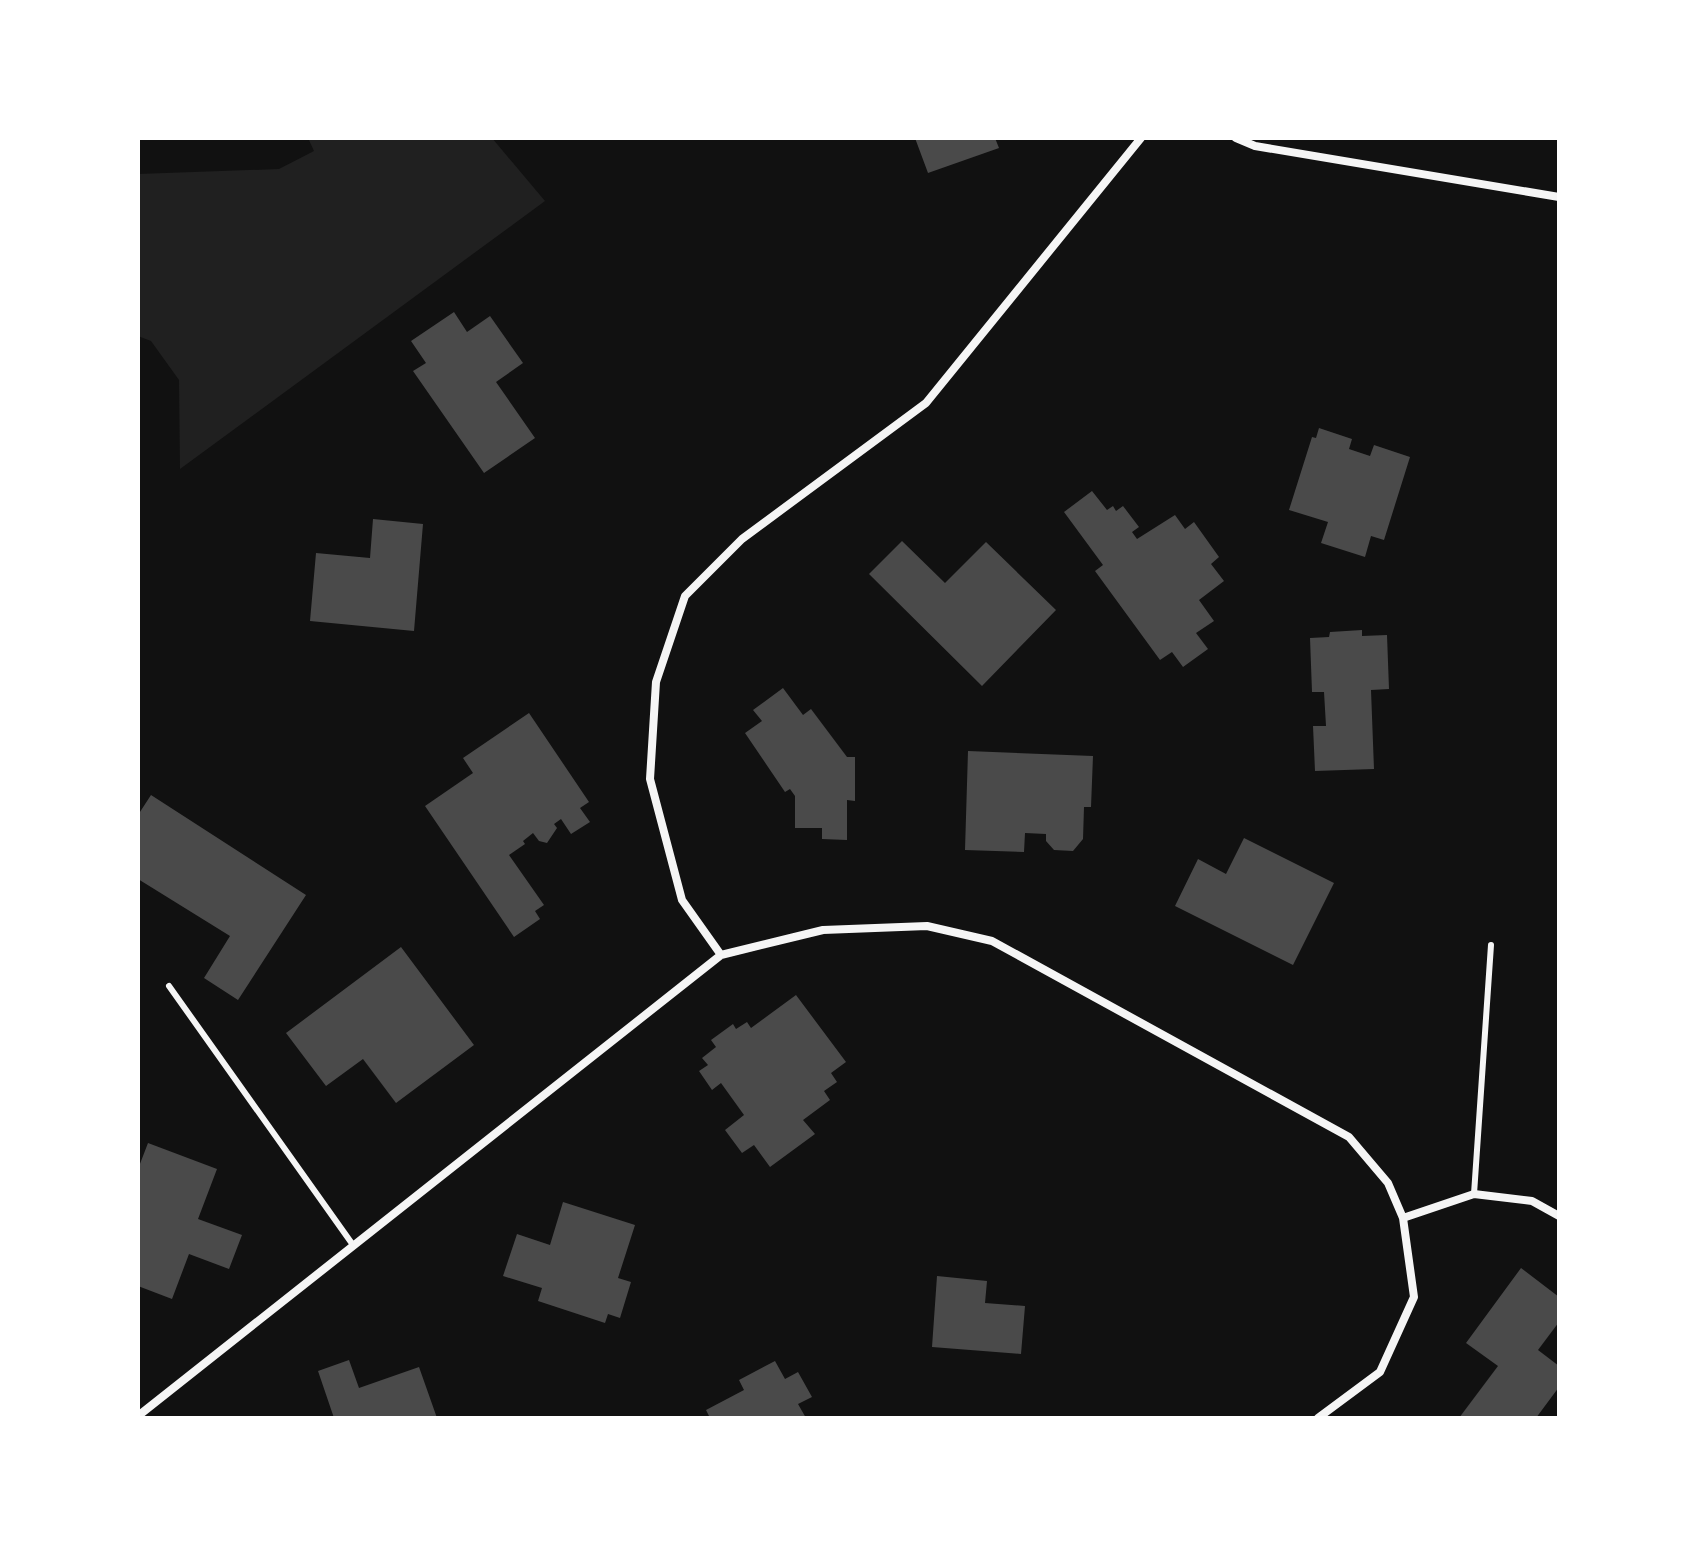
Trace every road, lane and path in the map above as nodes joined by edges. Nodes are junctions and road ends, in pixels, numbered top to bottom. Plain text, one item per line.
1 (1141, 138) edge
2 (1236, 138) edge
3 (1559, 197) edge
4 (1491, 945) dead end
5 (721, 955) junction
6 (169, 986) dead end
7 (1474, 1194) junction
8 (1559, 1216) edge
9 (1403, 1218) junction
10 (353, 1245) junction
11 (138, 1416) edge
12 (1318, 1418) edge

1 - 5 street
2 - 3 street
4 - 7 lane
5 - 9 street
5 - 10 street
6 - 10 lane
7 - 8 street
7 - 9 street
9 - 12 street
10 - 11 street

